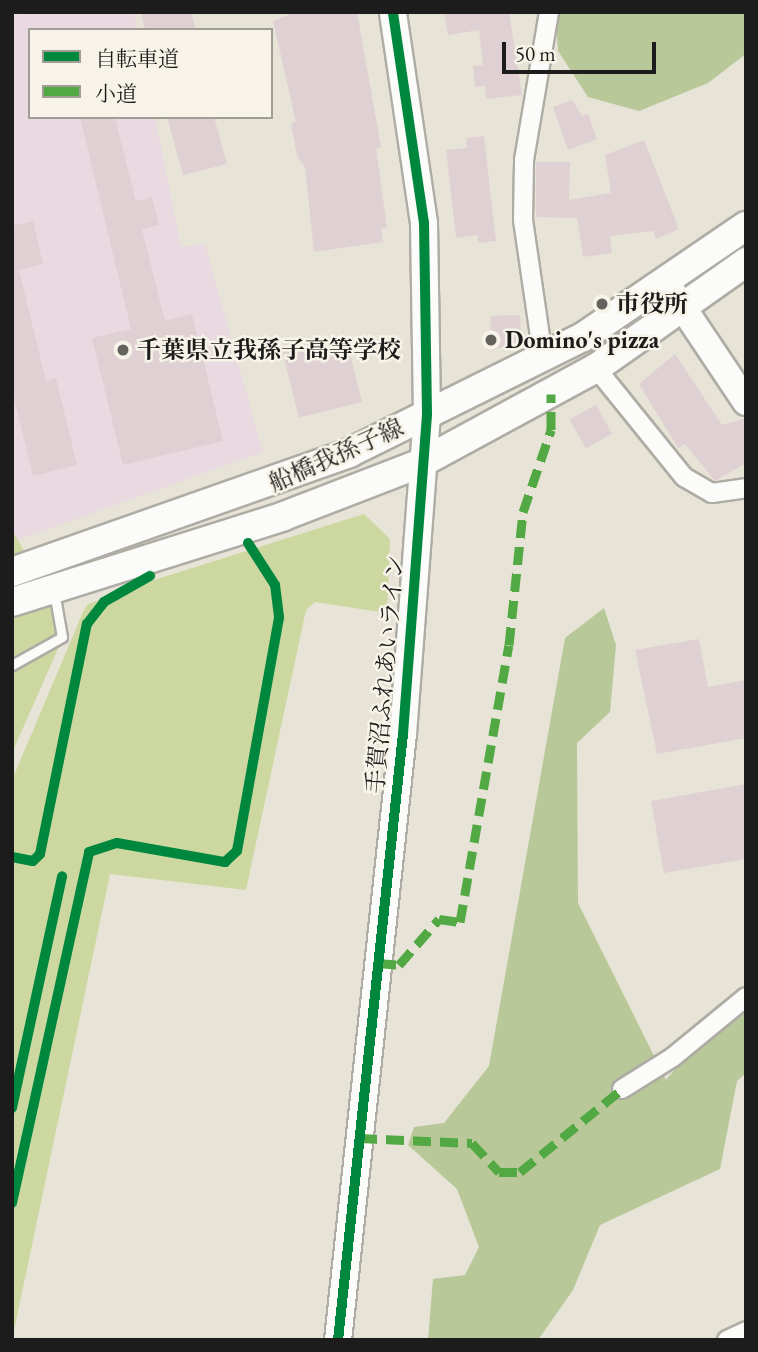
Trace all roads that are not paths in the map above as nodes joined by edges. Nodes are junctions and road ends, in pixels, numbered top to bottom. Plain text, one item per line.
1 (393, 12) edge
2 (549, 12) edge
3 (746, 226) edge
4 (746, 262) edge
5 (667, 284) junction
6 (683, 309) junction
7 (543, 357) junction
8 (596, 368) junction
9 (746, 402) edge
10 (427, 414) junction
11 (421, 463) junction
12 (746, 488) edge
13 (25, 568) edge
14 (48, 591) junction
15 (12, 603) edge
16 (12, 666) edge
17 (746, 997) edge
18 (622, 1089) dead end
19 (746, 1331) edge
20 (338, 1340) edge
21 (727, 1340) edge

1 - 10 street, 手賀沼ふれあいライン
2 - 7 street
3 - 5 main road, 船橋我孫子線
4 - 6 main road, 船橋我孫子線
5 - 6 street
5 - 7 main road, 船橋我孫子線
6 - 8 main road, 船橋我孫子線
6 - 9 street
7 - 10 main road, 船橋我孫子線
8 - 11 main road, 船橋我孫子線
8 - 12 street
10 - 11 street, 手賀沼ふれあいライン
10 - 13 main road, 船橋我孫子線
11 - 14 main road, 船橋我孫子線
11 - 20 street, 手賀沼ふれあいライン
14 - 15 main road, 船橋我孫子線
14 - 16 lane
17 - 18 street
19 - 21 street

